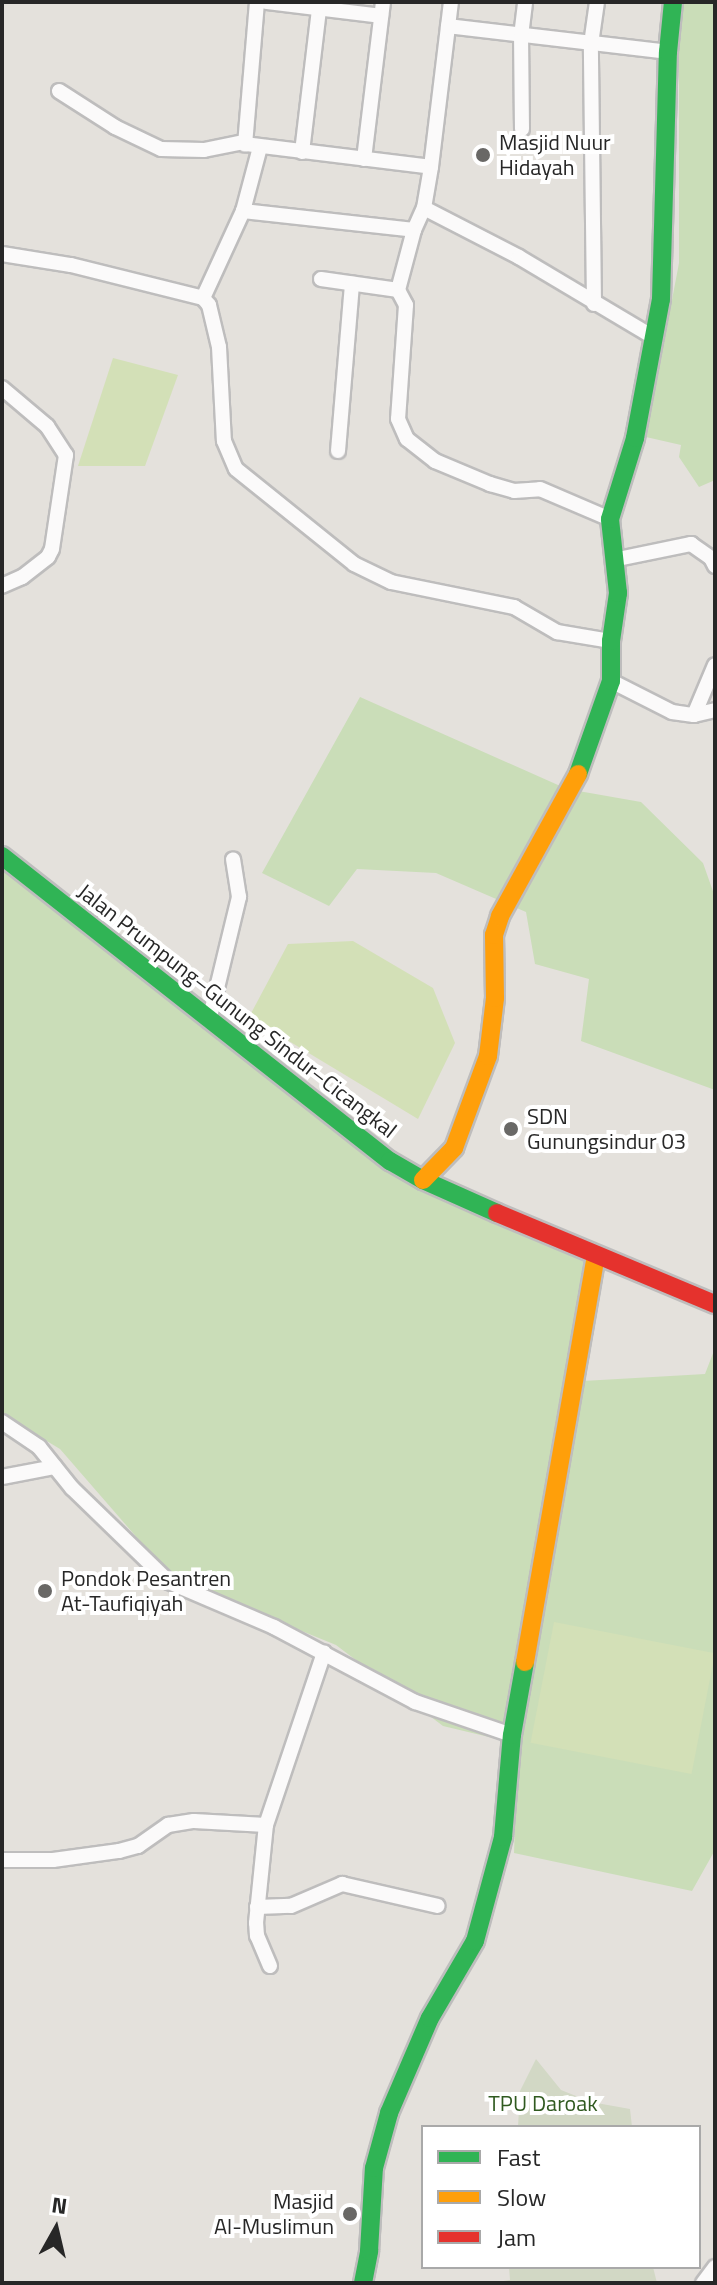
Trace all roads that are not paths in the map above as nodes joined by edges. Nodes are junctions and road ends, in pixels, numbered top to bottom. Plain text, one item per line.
1 (257, 2) edge
2 (266, 2) edge
3 (451, 2) edge
4 (525, 2) edge
5 (597, 2) edge
6 (673, 2) edge
7 (319, 6) edge
8 (382, 9) edge
9 (448, 26) junction
10 (521, 36) junction
11 (591, 44) junction
12 (668, 52) junction
13 (59, 91) dead end
14 (522, 129) dead end
15 (244, 142) junction
16 (260, 147) junction
17 (302, 152) junction
18 (364, 159) junction
19 (431, 167) junction
20 (424, 208) junction
21 (243, 211) junction
22 (414, 230) junction
23 (2, 254) edge
24 (321, 279) dead end
25 (352, 284) junction
26 (398, 290) junction
27 (203, 298) junction
28 (594, 304) junction
29 (653, 337) junction
30 (2, 388) edge
31 (338, 451) dead end
32 (610, 519) junction
33 (613, 560) junction
34 (714, 560) edge
35 (2, 586) edge
36 (611, 641) junction
37 (715, 665) edge
38 (611, 681) junction
39 (715, 710) edge
40 (694, 715) junction
41 (2, 856) edge
42 (233, 859) dead end
43 (209, 1021) junction
44 (423, 1180) junction
45 (596, 1256) junction
46 (715, 1304) edge
47 (2, 1422) edge
48 (55, 1467) junction
49 (2, 1477) edge
50 (324, 1653) junction
51 (512, 1735) junction
52 (266, 1825) junction
53 (2, 1860) edge
54 (438, 1906) dead end
55 (257, 1907) junction
56 (270, 1966) dead end
57 (715, 2267) edge
58 (363, 2283) edge
59 (703, 2283) edge

1 - 15 street
2 - 7 street
3 - 9 street
4 - 10 street
5 - 11 street
6 - 12 street
7 - 8 street
7 - 17 street
8 - 18 street
9 - 10 street
9 - 19 street
10 - 11 street
10 - 14 street
11 - 12 street
11 - 28 street
12 - 29 street
13 - 15 street
15 - 16 street
16 - 17 street
16 - 21 street
17 - 18 street
18 - 19 street
19 - 20 street
20 - 22 street
20 - 28 street
21 - 22 street
21 - 27 street
22 - 26 street
23 - 27 street
24 - 25 street
25 - 26 street
25 - 31 street
26 - 32 street
27 - 36 street
28 - 29 street
29 - 32 street
30 - 35 street
32 - 33 street
33 - 34 street
33 - 36 street
36 - 38 street
37 - 40 street
38 - 40 street
38 - 44 street
39 - 40 street
41 - 43 street, Jalan Prumpung–Gunung Sindur–Cicangkal
42 - 43 street
43 - 44 street, Jalan Prumpung–Gunung Sindur–Cicangkal
44 - 45 street, Jalan Prumpung–Gunung Sindur–Cicangkal
45 - 46 street, Jalan Prumpung–Gunung Sindur–Cicangkal
45 - 51 street
47 - 48 street
48 - 49 street
48 - 50 street
50 - 51 street
50 - 52 street
51 - 58 street
52 - 53 street
52 - 55 street
54 - 55 street
55 - 56 street
57 - 59 street

